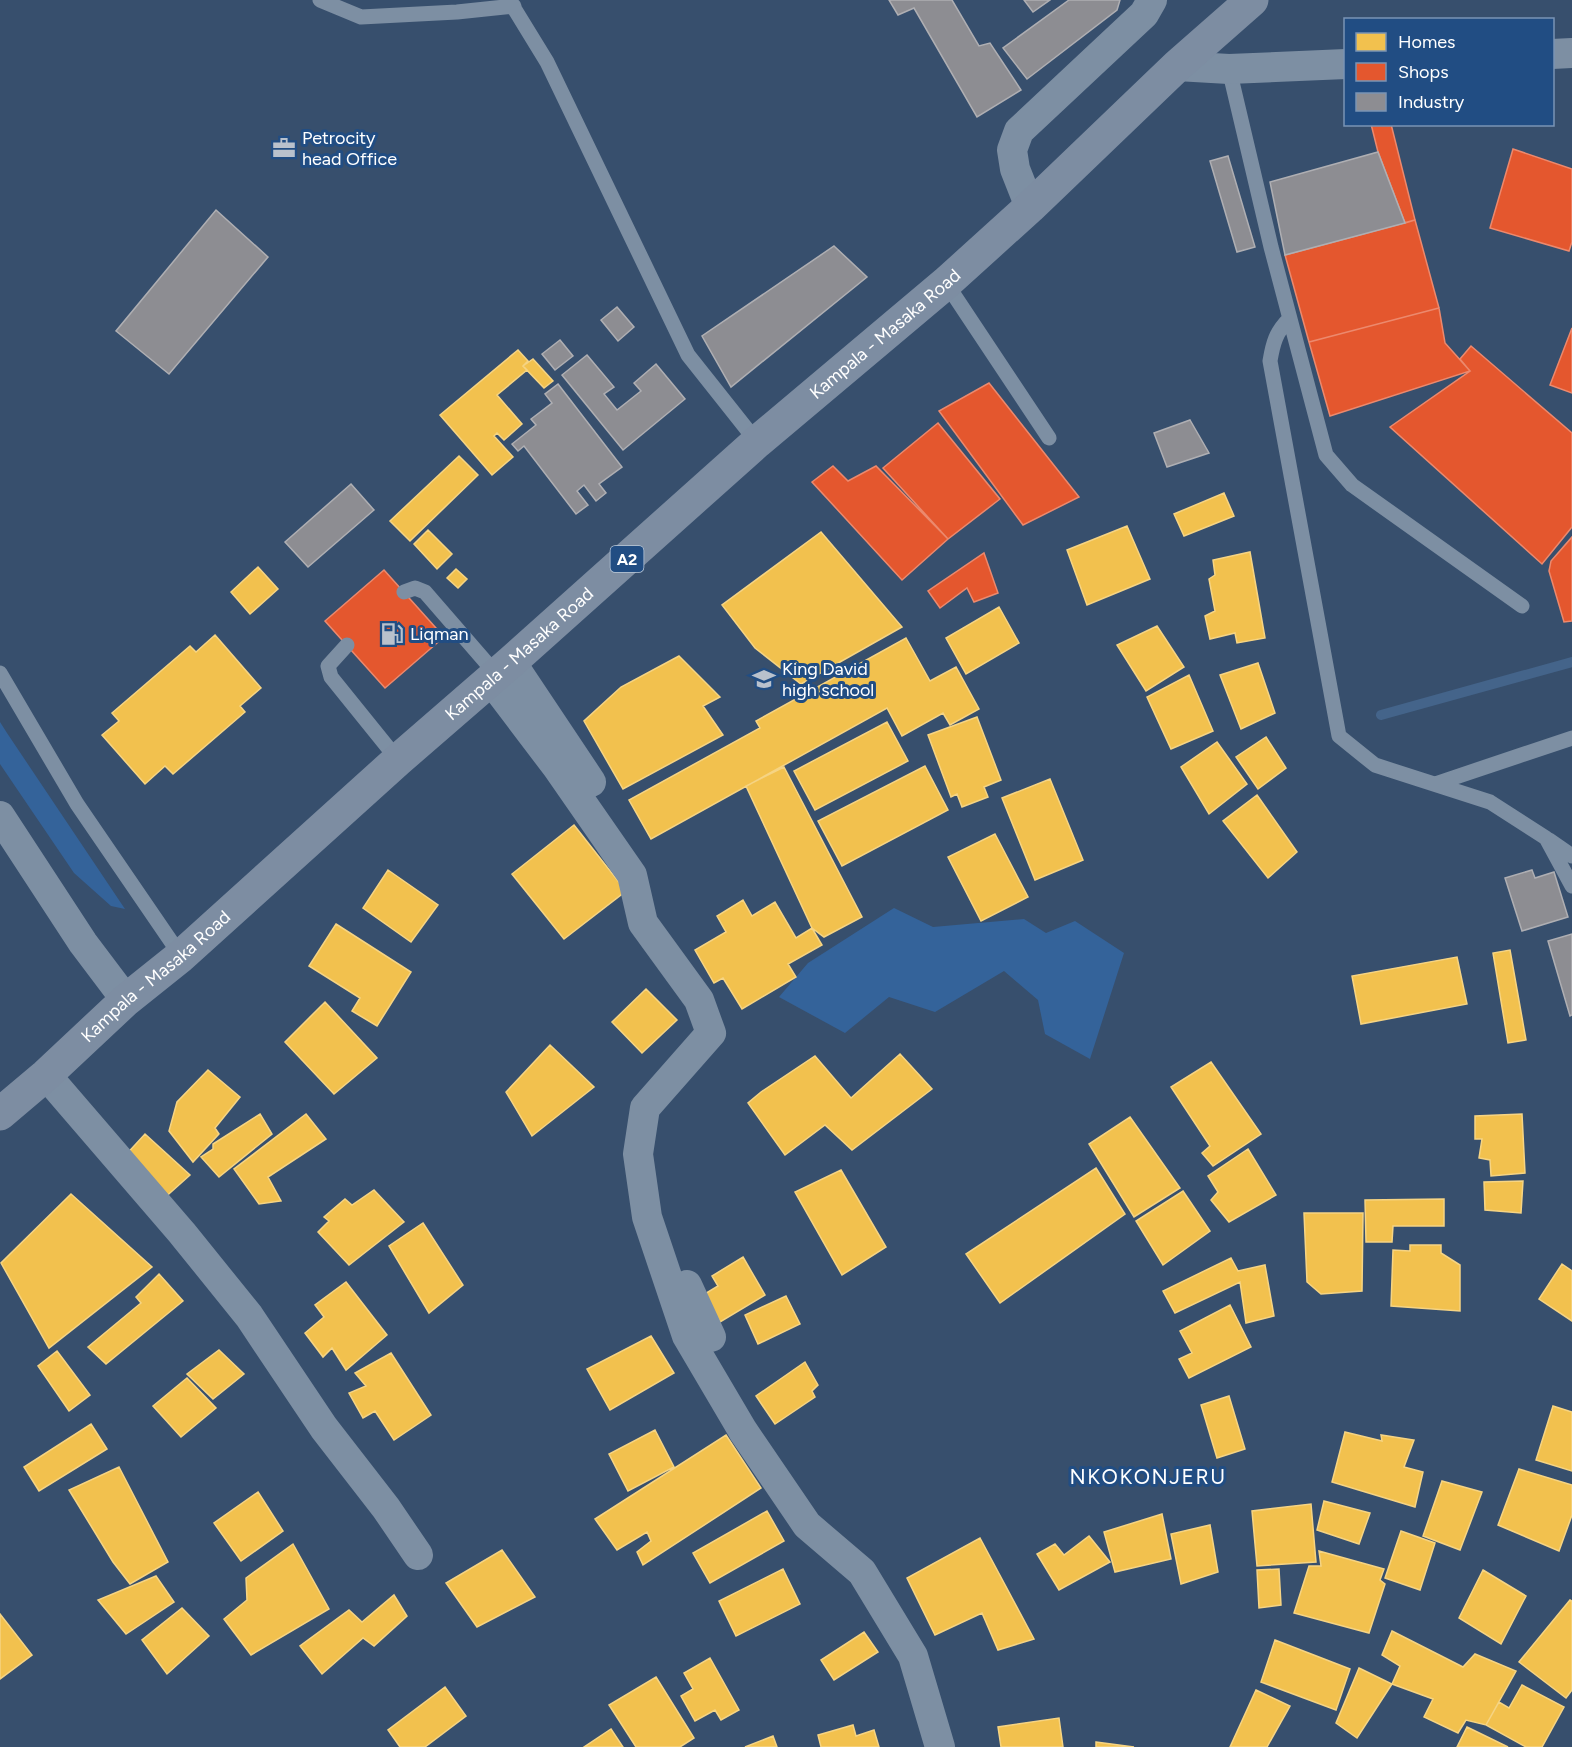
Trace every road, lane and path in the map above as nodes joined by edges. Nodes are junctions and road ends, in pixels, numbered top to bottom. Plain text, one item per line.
1 (320, 0) edge
2 (1152, 0) edge
3 (1252, 0) edge
4 (512, 3) edge
5 (1572, 53) edge
6 (1554, 54) edge
7 (1344, 64) edge
8 (1177, 66) junction
9 (1229, 69) junction
10 (1030, 207) junction
11 (946, 283) junction
12 (1289, 319) junction
13 (1049, 438) dead end
14 (757, 442) junction
15 (404, 592) dead end
16 (1522, 606) dead end
17 (347, 645) dead end
18 (500, 672) junction
19 (0, 674) edge
20 (1572, 738) edge
21 (398, 760) junction
22 (1435, 784) junction
23 (0, 816) edge
24 (1546, 838) junction
25 (1572, 856) edge
26 (1572, 886) edge
27 (181, 956) junction
28 (126, 1000) junction
29 (46, 1075) junction
30 (0, 1114) edge
31 (711, 1337) dead end
32 (418, 1555) dead end
33 (940, 1747) edge

1 - 4 lane
2 - 10 street
3 - 8 highway, Kampala - Masaka Road / A2
4 - 14 lane
5 - 6 street
7 - 9 street
8 - 9 street
8 - 10 highway, Kampala - Masaka Road / A2
9 - 12 lane
10 - 11 highway, Kampala - Masaka Road / A2
11 - 13 lane
11 - 14 highway, Kampala - Masaka Road / A2
12 - 16 lane
12 - 22 lane
14 - 18 highway, Kampala - Masaka Road / A2
15 - 18 lane
17 - 21 lane
18 - 21 highway, Kampala - Masaka Road / A2
18 - 31 street
18 - 33 street
19 - 27 lane
20 - 22 lane
21 - 27 highway, Kampala - Masaka Road / A2
22 - 24 lane
23 - 28 street
24 - 25 lane
24 - 26 lane
27 - 28 highway, Kampala - Masaka Road / A2
28 - 29 highway, Kampala - Masaka Road / A2
29 - 30 highway, Kampala - Masaka Road / A2
29 - 32 street

